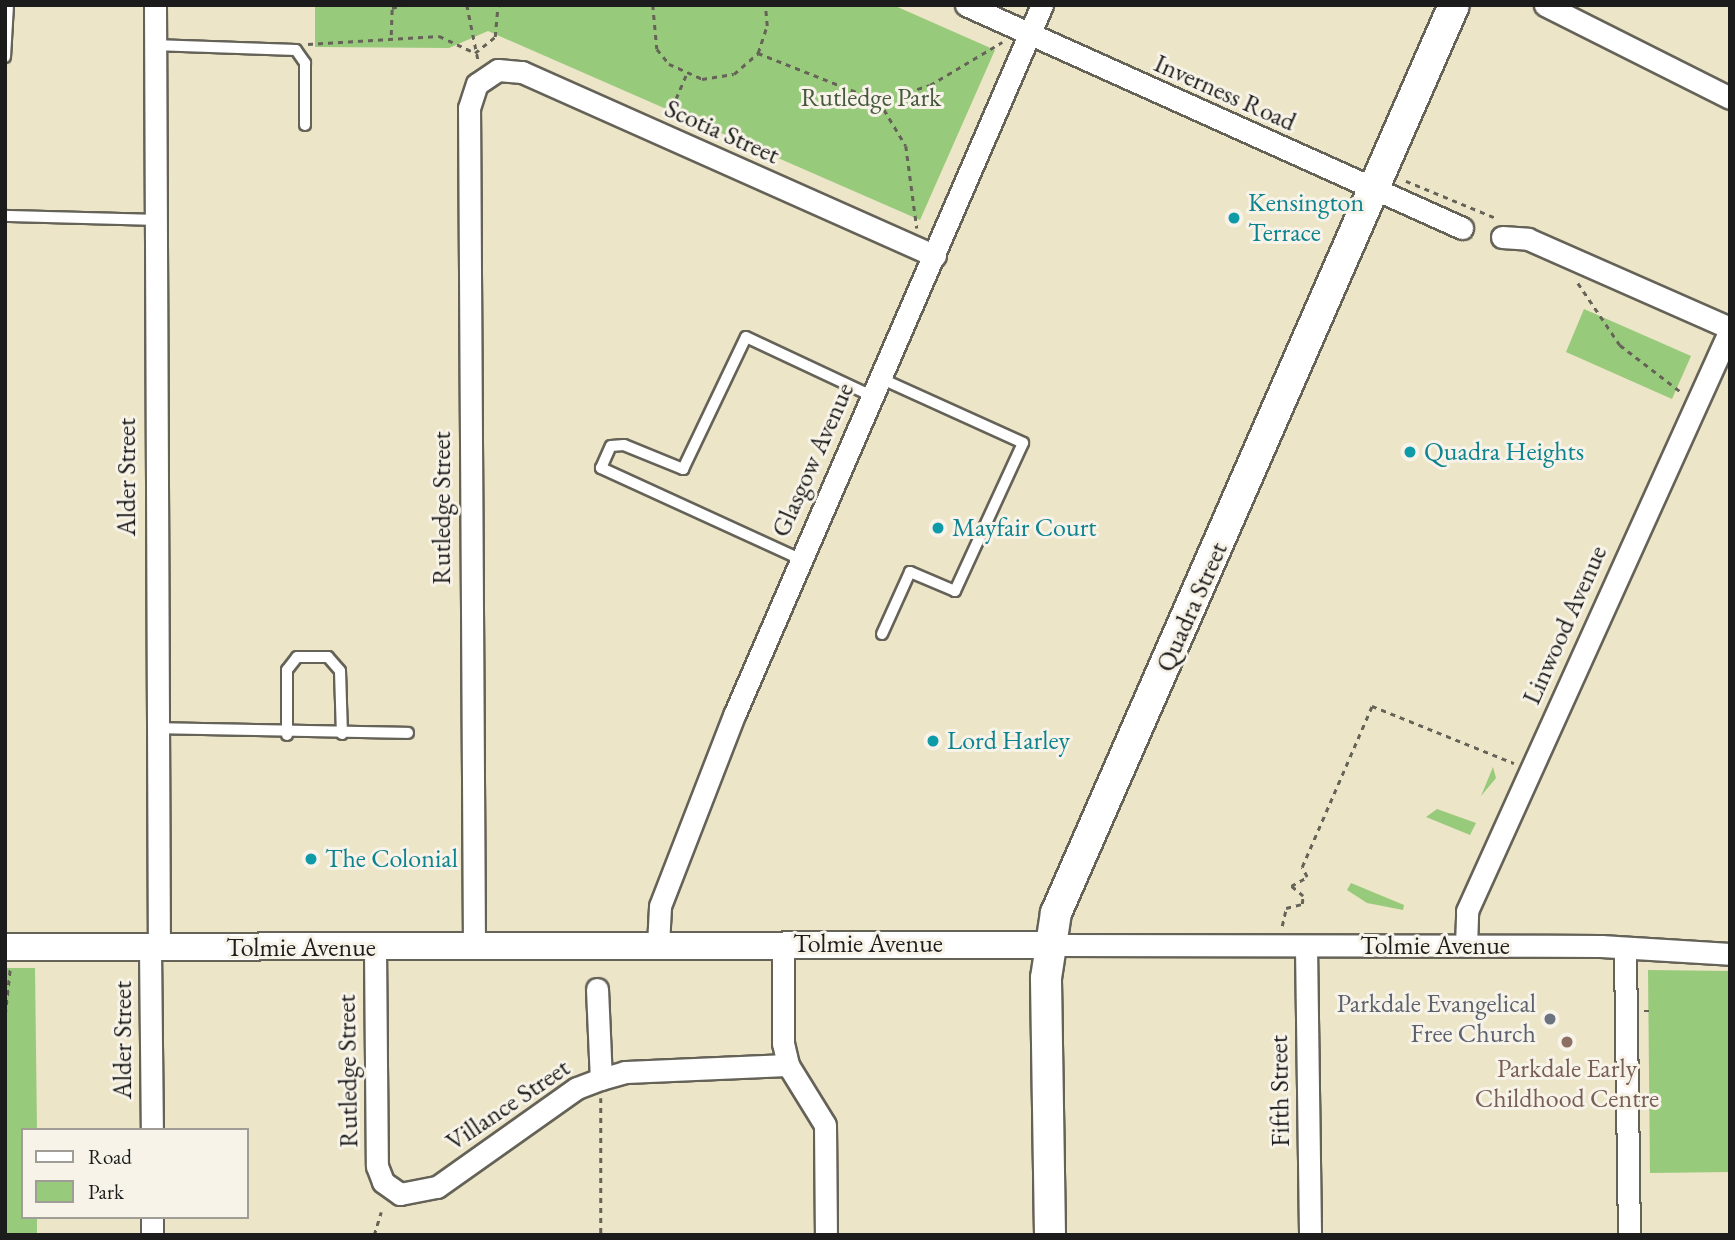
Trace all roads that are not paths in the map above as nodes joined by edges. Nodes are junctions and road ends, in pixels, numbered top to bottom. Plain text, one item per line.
1 (8, 5) edge
2 (155, 5) edge
3 (966, 5) edge
4 (1042, 5) edge
5 (1454, 5) edge
6 (1545, 5) edge
7 (1028, 35) junction
8 (153, 45) junction
9 (5, 57) edge
10 (486, 75) joint
11 (1730, 98) edge
12 (305, 125) dead end
13 (1376, 191) junction
14 (5, 216) edge
15 (154, 220) junction
16 (1462, 228) dead end
17 (1502, 237) dead end
18 (935, 256) junction
19 (1730, 329) edge
20 (876, 387) junction
21 (800, 559) junction
22 (882, 634) dead end
23 (155, 728) junction
24 (408, 733) dead end
25 (342, 734) junction
26 (287, 735) junction
27 (783, 944) junction
28 (658, 945) junction
29 (474, 946) junction
30 (1051, 946) junction
31 (1306, 946) junction
32 (1466, 946) junction
33 (9, 947) edge
34 (375, 948) junction
35 (155, 949) junction
36 (1625, 951) junction
37 (1730, 954) edge
38 (597, 989) dead end
39 (788, 1065) junction
40 (601, 1079) junction
41 (152, 1128) edge
42 (390, 1189) joint
43 (827, 1235) edge
44 (1050, 1235) edge
45 (1310, 1235) edge
46 (1629, 1235) edge

1 - 9 lane
2 - 8 street, Alder Street
3 - 7 street, Inverness Road
4 - 7 street, Glasgow Avenue
5 - 13 main road, Quadra Street
6 - 11 street
7 - 13 street, Inverness Road
7 - 18 street, Glasgow Avenue
8 - 12 lane
8 - 15 street, Alder Street
10 - 18 street, Scotia Street
10 - 29 street, Rutledge Street
13 - 16 street, Inverness Road
13 - 30 main road, Quadra Street
14 - 15 lane
15 - 23 street, Alder Street
17 - 19 street
18 - 20 street, Glasgow Avenue
19 - 32 street, Linwood Avenue
20 - 21 street, Glasgow Avenue
20 - 21 lane
20 - 22 lane
21 - 28 street, Glasgow Avenue
23 - 26 lane
23 - 35 street, Alder Street
24 - 25 lane
25 - 26 lane
25 - 26 lane
27 - 28 street, Tolmie Avenue
27 - 30 street, Tolmie Avenue
27 - 39 street
28 - 29 street, Tolmie Avenue
29 - 34 street, Tolmie Avenue
30 - 31 street, Tolmie Avenue
30 - 44 main road, Quadra Street
31 - 32 street, Tolmie Avenue
31 - 45 street, Fifth Street
32 - 36 street, Tolmie Avenue
33 - 35 street, Tolmie Avenue
34 - 35 street, Tolmie Avenue
34 - 42 street, Rutledge Street
35 - 41 street, Alder Street
36 - 37 street, Tolmie Avenue
36 - 46 street
38 - 40 street
39 - 40 street, Villance Street
39 - 43 street
40 - 42 street, Villance Street

